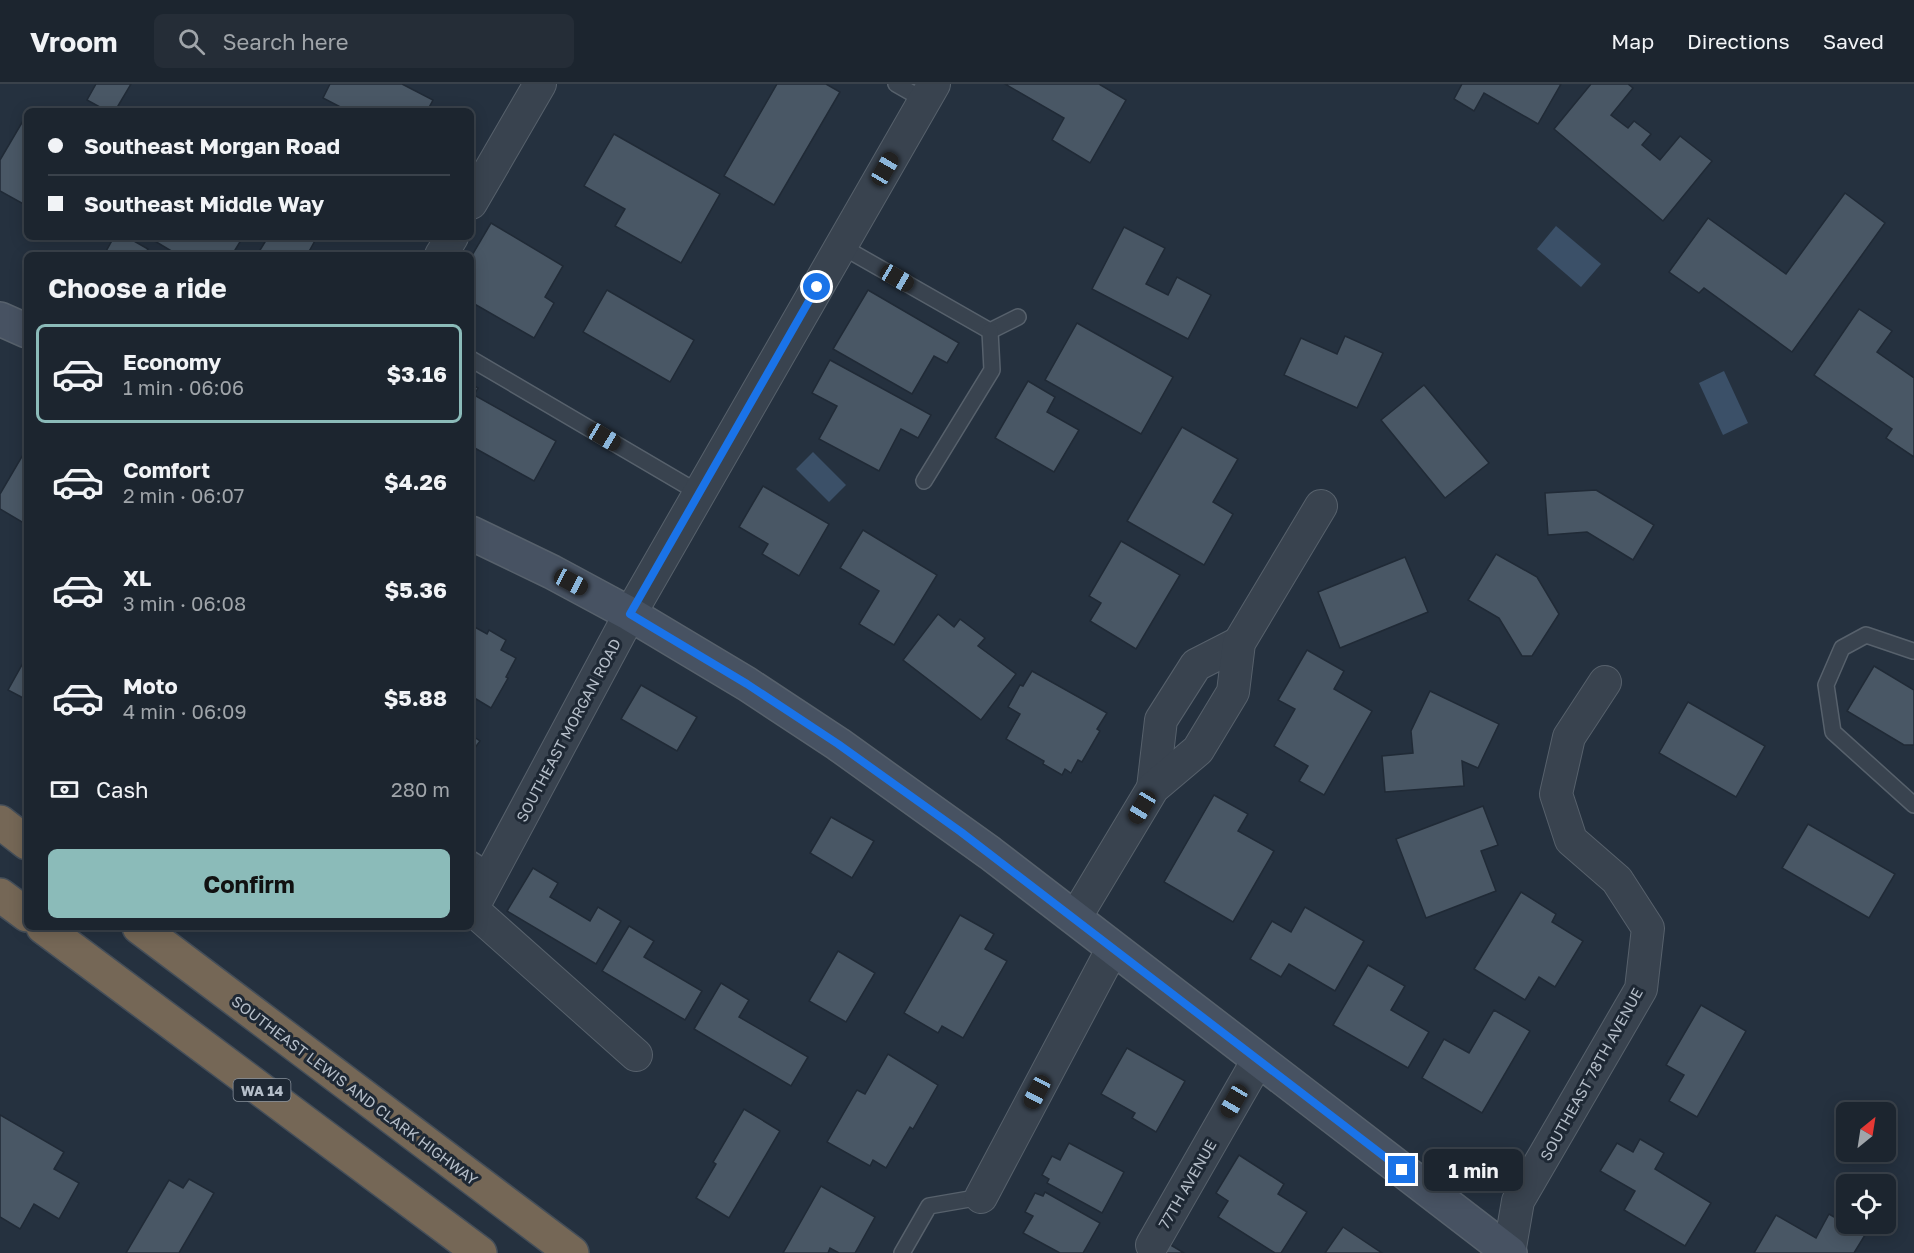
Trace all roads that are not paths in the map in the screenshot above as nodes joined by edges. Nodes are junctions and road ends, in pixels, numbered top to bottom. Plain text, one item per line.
1 (540, 84) edge
2 (896, 84) edge
3 (929, 92) edge
4 (474, 198) edge
5 (841, 246) junction
6 (1018, 317) dead end
7 (0, 319) edge
8 (24, 330) edge
9 (990, 331) junction
10 (474, 361) edge
11 (924, 481) dead end
12 (699, 493) junction
13 (1321, 506) dead end
14 (474, 534) edge
15 (630, 614) junction
16 (1239, 643) junction
17 (1913, 651) edge
18 (1605, 682) dead end
19 (1153, 788) junction
20 (1914, 805) edge
21 (0, 822) edge
22 (24, 841) edge
23 (481, 866) edge
24 (0, 895) edge
25 (474, 899) edge
26 (474, 911) edge
27 (24, 913) edge
28 (1075, 918) junction
29 (47, 930) edge
30 (143, 930) edge
31 (1113, 948) junction
32 (636, 1055) dead end
33 (1258, 1060) junction
34 (981, 1197) joint
35 (1152, 1245) dead end
36 (480, 1253) edge
37 (572, 1253) edge
38 (902, 1253) edge
39 (1509, 1253) edge

1 - 4 street
2 - 3 lane
3 - 5 street, SOUTHEAST MORGAN ROAD
5 - 9 lane
5 - 12 street, SOUTHEAST MORGAN ROAD
6 - 9 lane
7 - 8 street
9 - 11 lane
10 - 12 lane
12 - 15 street, SOUTHEAST MORGAN ROAD
13 - 16 street
14 - 15 street
15 - 23 street, SOUTHEAST MORGAN ROAD
15 - 28 street
16 - 19 street
16 - 19 street
17 - 20 lane
18 - 39 street, SOUTHEAST 78TH AVENUE
19 - 28 street
21 - 22 highway
23 - 25 street, SOUTHEAST MORGAN ROAD
24 - 27 highway
26 - 32 street
28 - 31 street
29 - 36 highway, WA 14
30 - 37 highway, SOUTHEAST LEWIS AND CLARK HIGHWAY
31 - 33 street
31 - 34 street
33 - 35 street, 77TH AVENUE
33 - 39 street
34 - 38 lane

